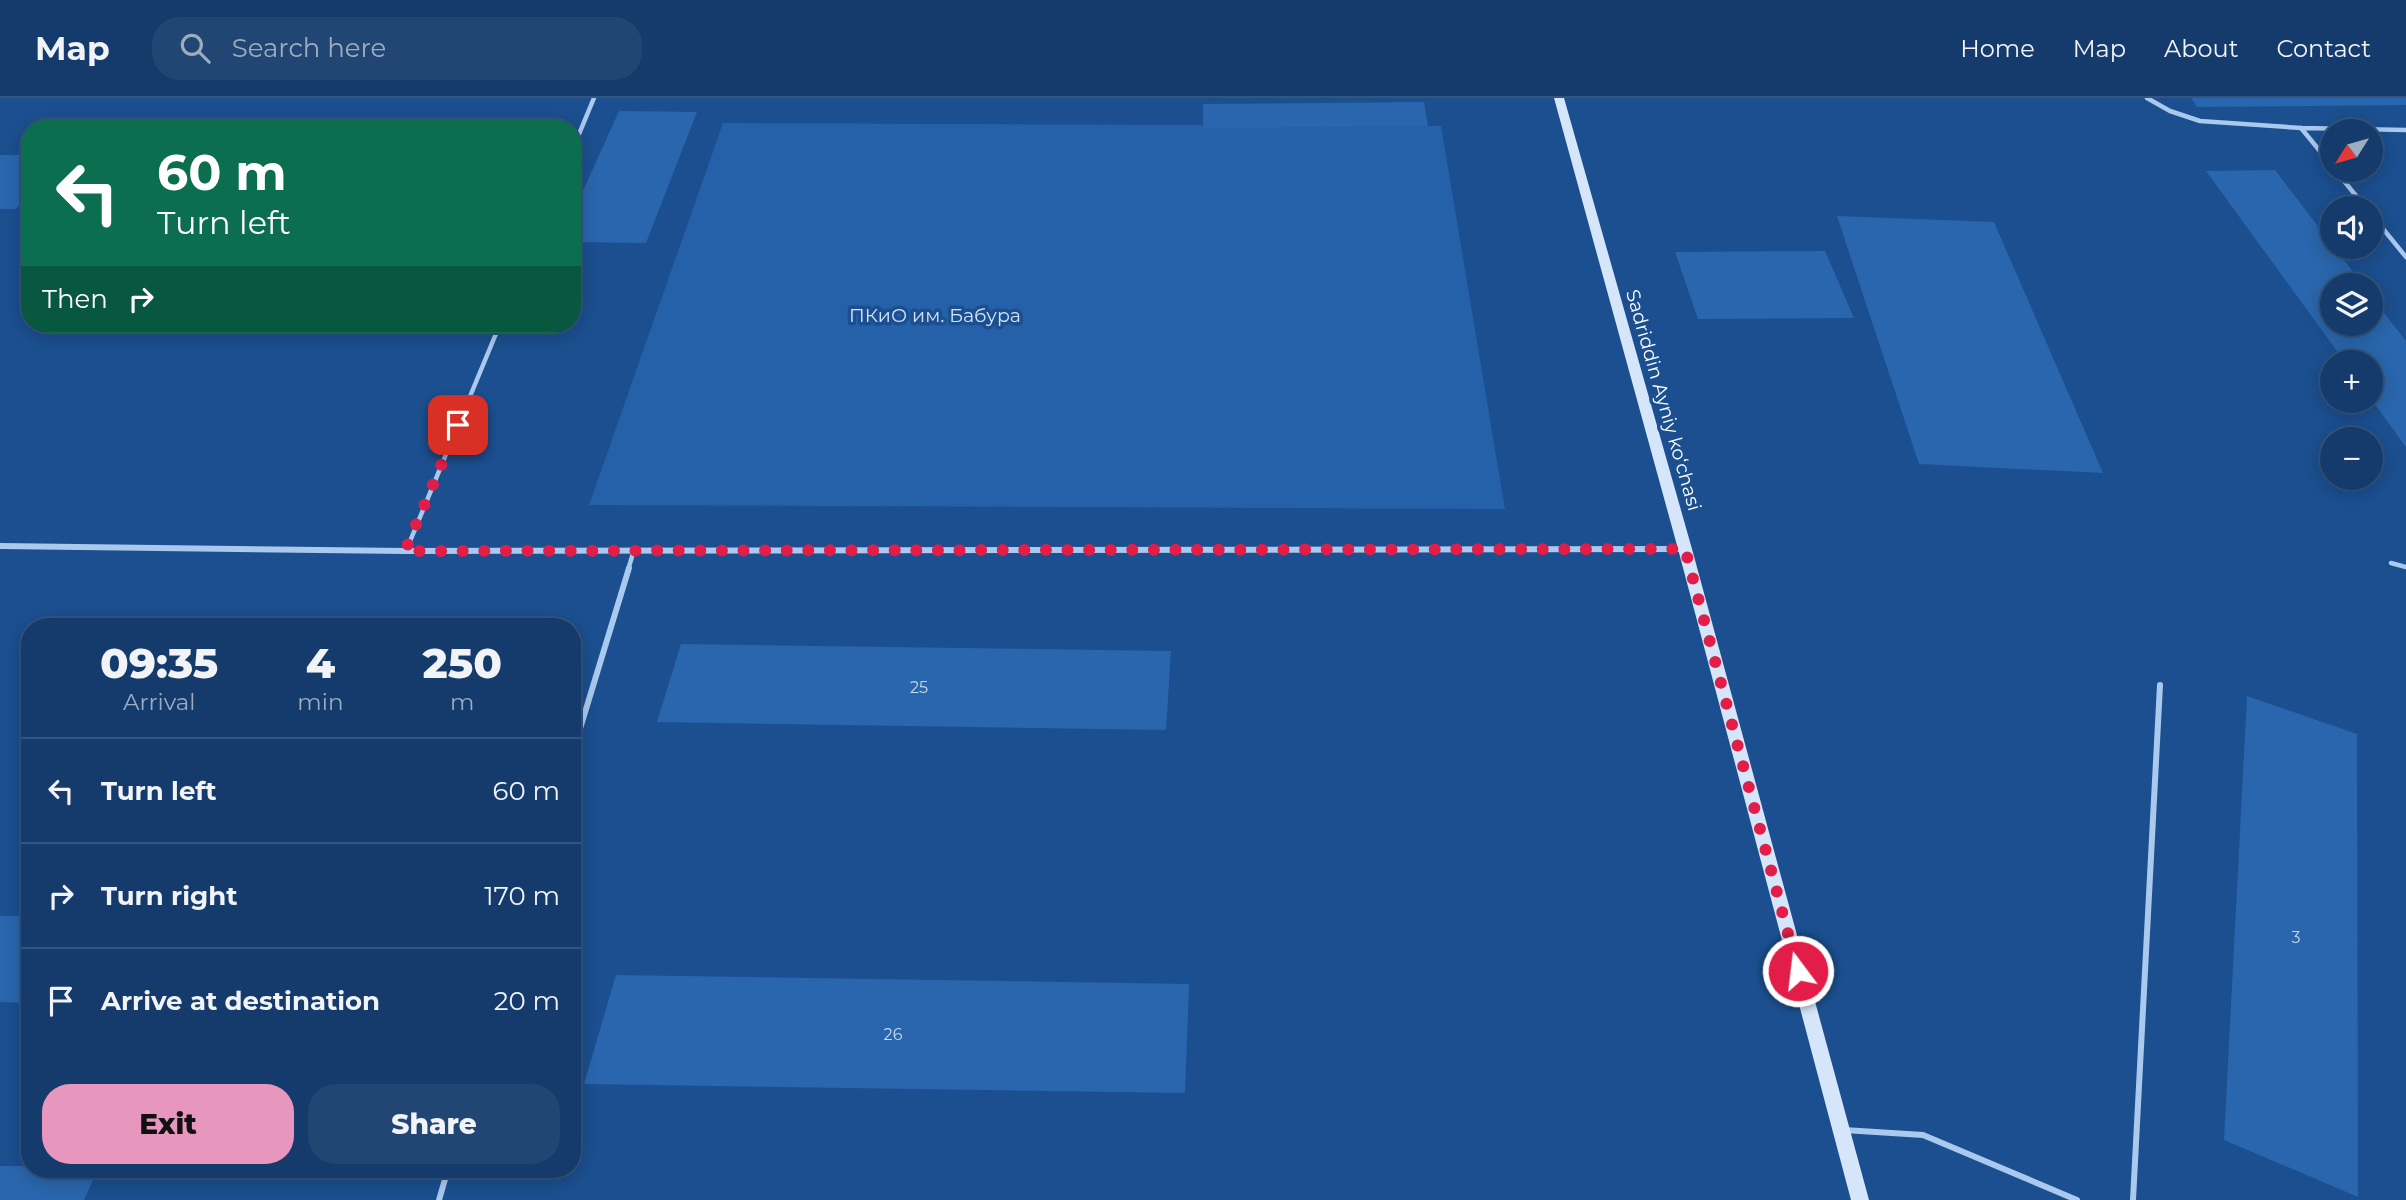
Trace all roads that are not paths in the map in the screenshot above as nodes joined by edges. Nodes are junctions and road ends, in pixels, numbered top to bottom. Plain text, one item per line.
1 (594, 98) edge
2 (1559, 98) edge
3 (2147, 98) edge
4 (2301, 128) junction
5 (581, 129) edge
6 (2406, 130) edge
7 (2320, 151) edge
8 (2345, 182) edge
9 (2356, 196) edge
10 (2383, 229) edge
11 (2406, 257) edge
12 (496, 333) edge
13 (0, 546) edge
14 (1685, 549) junction
15 (634, 550) junction
16 (405, 551) junction
17 (2390, 563) dead end
18 (2406, 567) edge
19 (2160, 685) dead end
20 (581, 725) edge
21 (1841, 1129) junction
22 (446, 1178) edge
23 (439, 1200) edge
24 (1860, 1200) edge
25 (2077, 1200) edge
26 (2133, 1200) edge

1 - 5 lane
2 - 14 street, Sadriddin Ayniy ko‘chasi
3 - 4 lane
4 - 6 lane
4 - 7 lane
8 - 9 lane
10 - 11 lane
12 - 16 lane
13 - 16 street
14 - 15 street
14 - 21 street, Sadriddin Ayniy ko‘chasi
15 - 16 street
15 - 20 lane
17 - 18 lane
19 - 26 lane
21 - 24 street, Sadriddin Ayniy ko‘chasi
21 - 25 lane
22 - 23 lane

